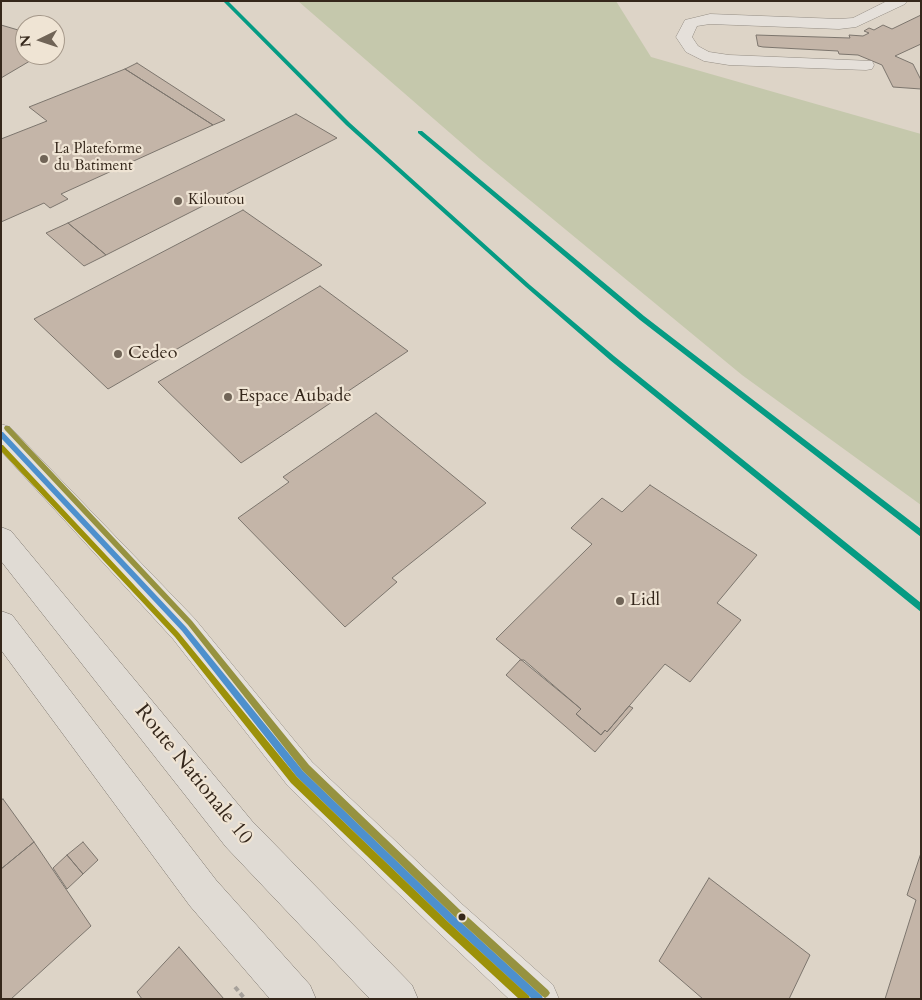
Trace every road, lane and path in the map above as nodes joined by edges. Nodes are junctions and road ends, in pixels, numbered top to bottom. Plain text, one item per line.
1 (900, 1) edge
2 (866, 65) dead end
3 (1, 434) edge
4 (1, 539) edge
5 (1, 625) edge
6 (296, 999) edge
7 (398, 999) edge
8 (540, 999) edge

1 - 2 street
3 - 8 street
4 - 7 main road, Route Nationale 10
5 - 6 main road

